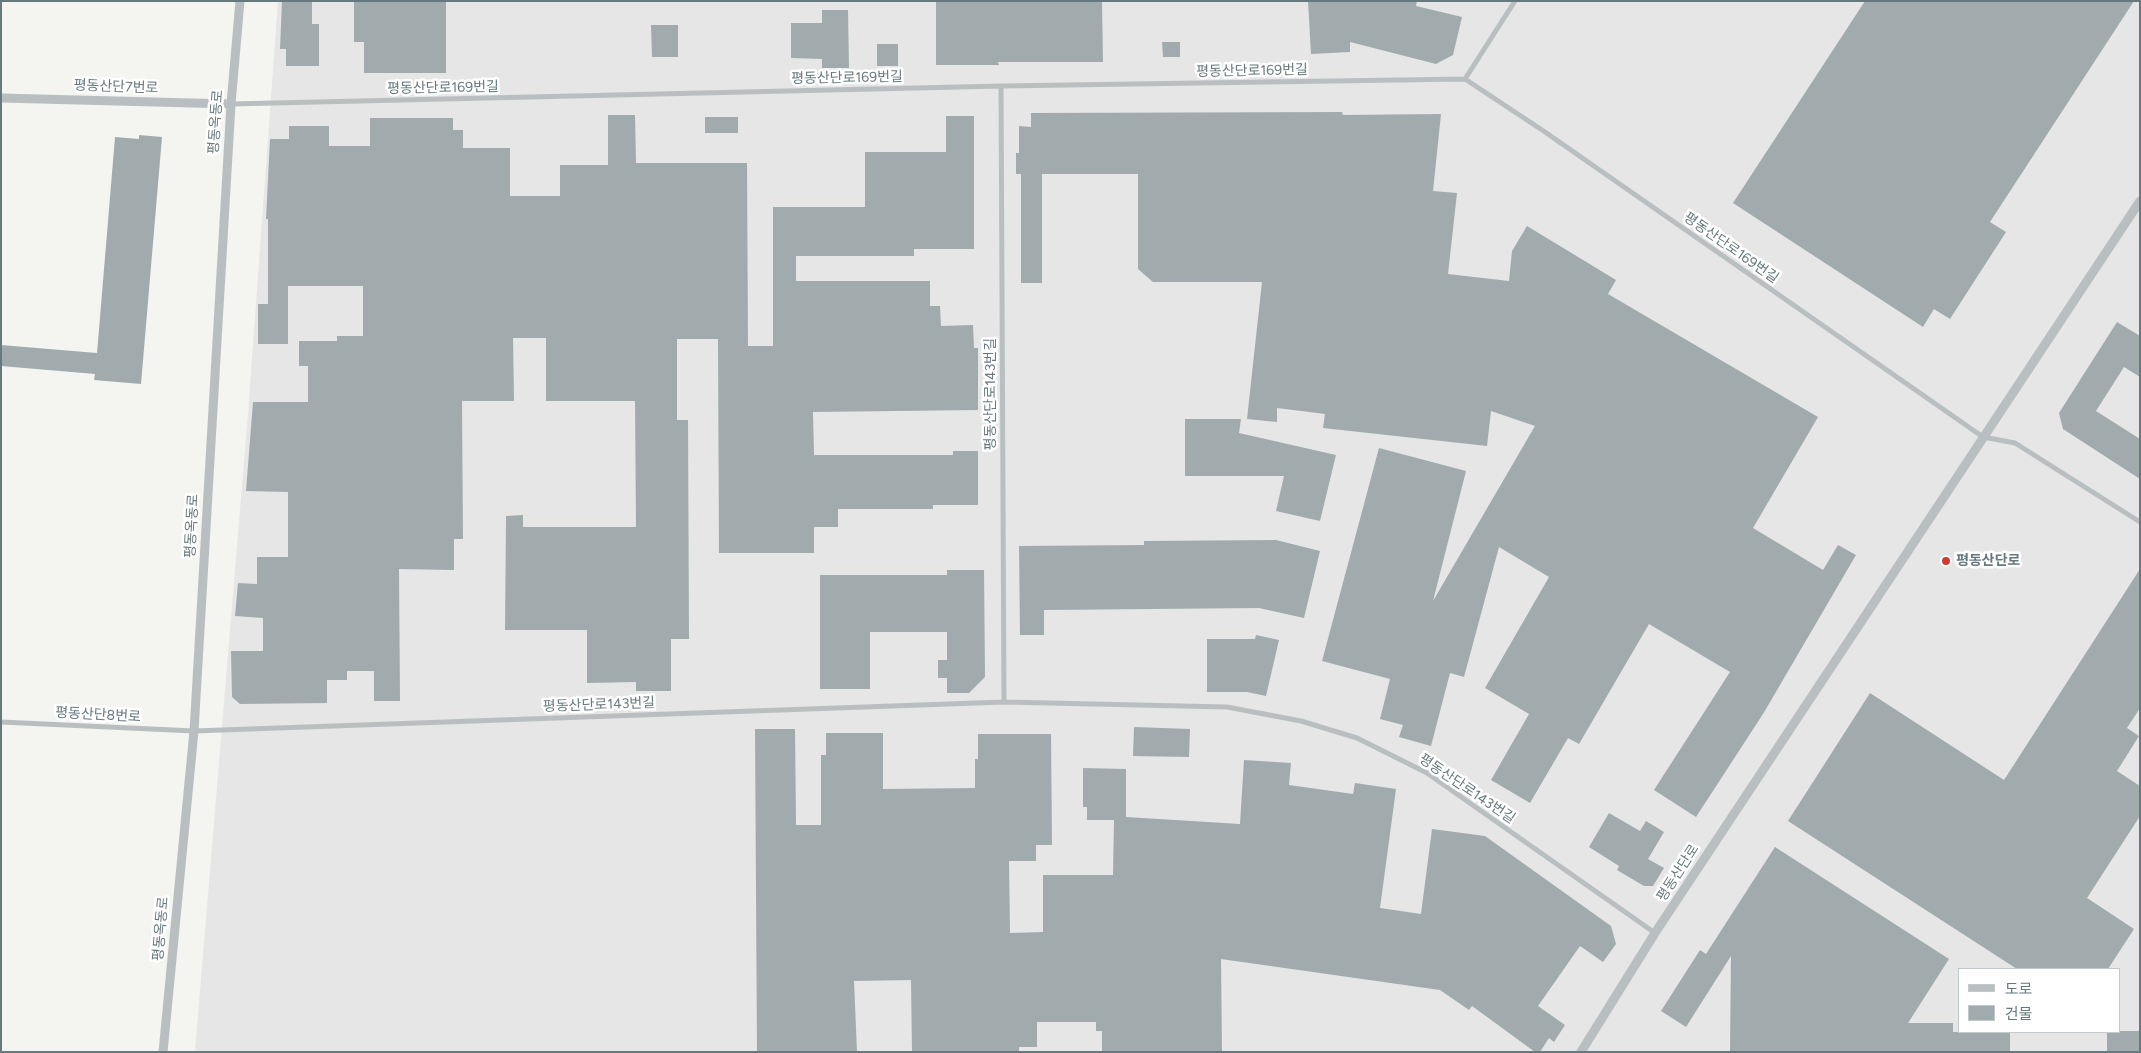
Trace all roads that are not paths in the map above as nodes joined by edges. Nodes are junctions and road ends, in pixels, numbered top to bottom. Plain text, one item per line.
1 (240, 1) edge
2 (1515, 1) edge
3 (1465, 79) junction
4 (1000, 86) junction
5 (1, 98) edge
6 (231, 104) junction
7 (2140, 201) edge
8 (1982, 437) junction
9 (2140, 522) edge
10 (1004, 702) junction
11 (1, 722) edge
12 (194, 731) junction
13 (1655, 933) junction
14 (163, 1052) edge
15 (1582, 1052) edge

1 - 6 street, 평동옥동로
2 - 3 street
3 - 4 street, 평동산단로169번길
3 - 8 street, 평동산단로169번길
4 - 6 street, 평동산단로169번길
4 - 10 street, 평동산단로143번길
5 - 6 street, 평동산단7번로
6 - 12 street, 평동옥동로
7 - 8 street, 평동산단로
8 - 9 street
8 - 13 street, 평동산단로
10 - 12 street, 평동산단로143번길
10 - 13 street, 평동산단로143번길
11 - 12 street, 평동산단8번로
12 - 14 street, 평동옥동로
13 - 15 street, 평동산단로

